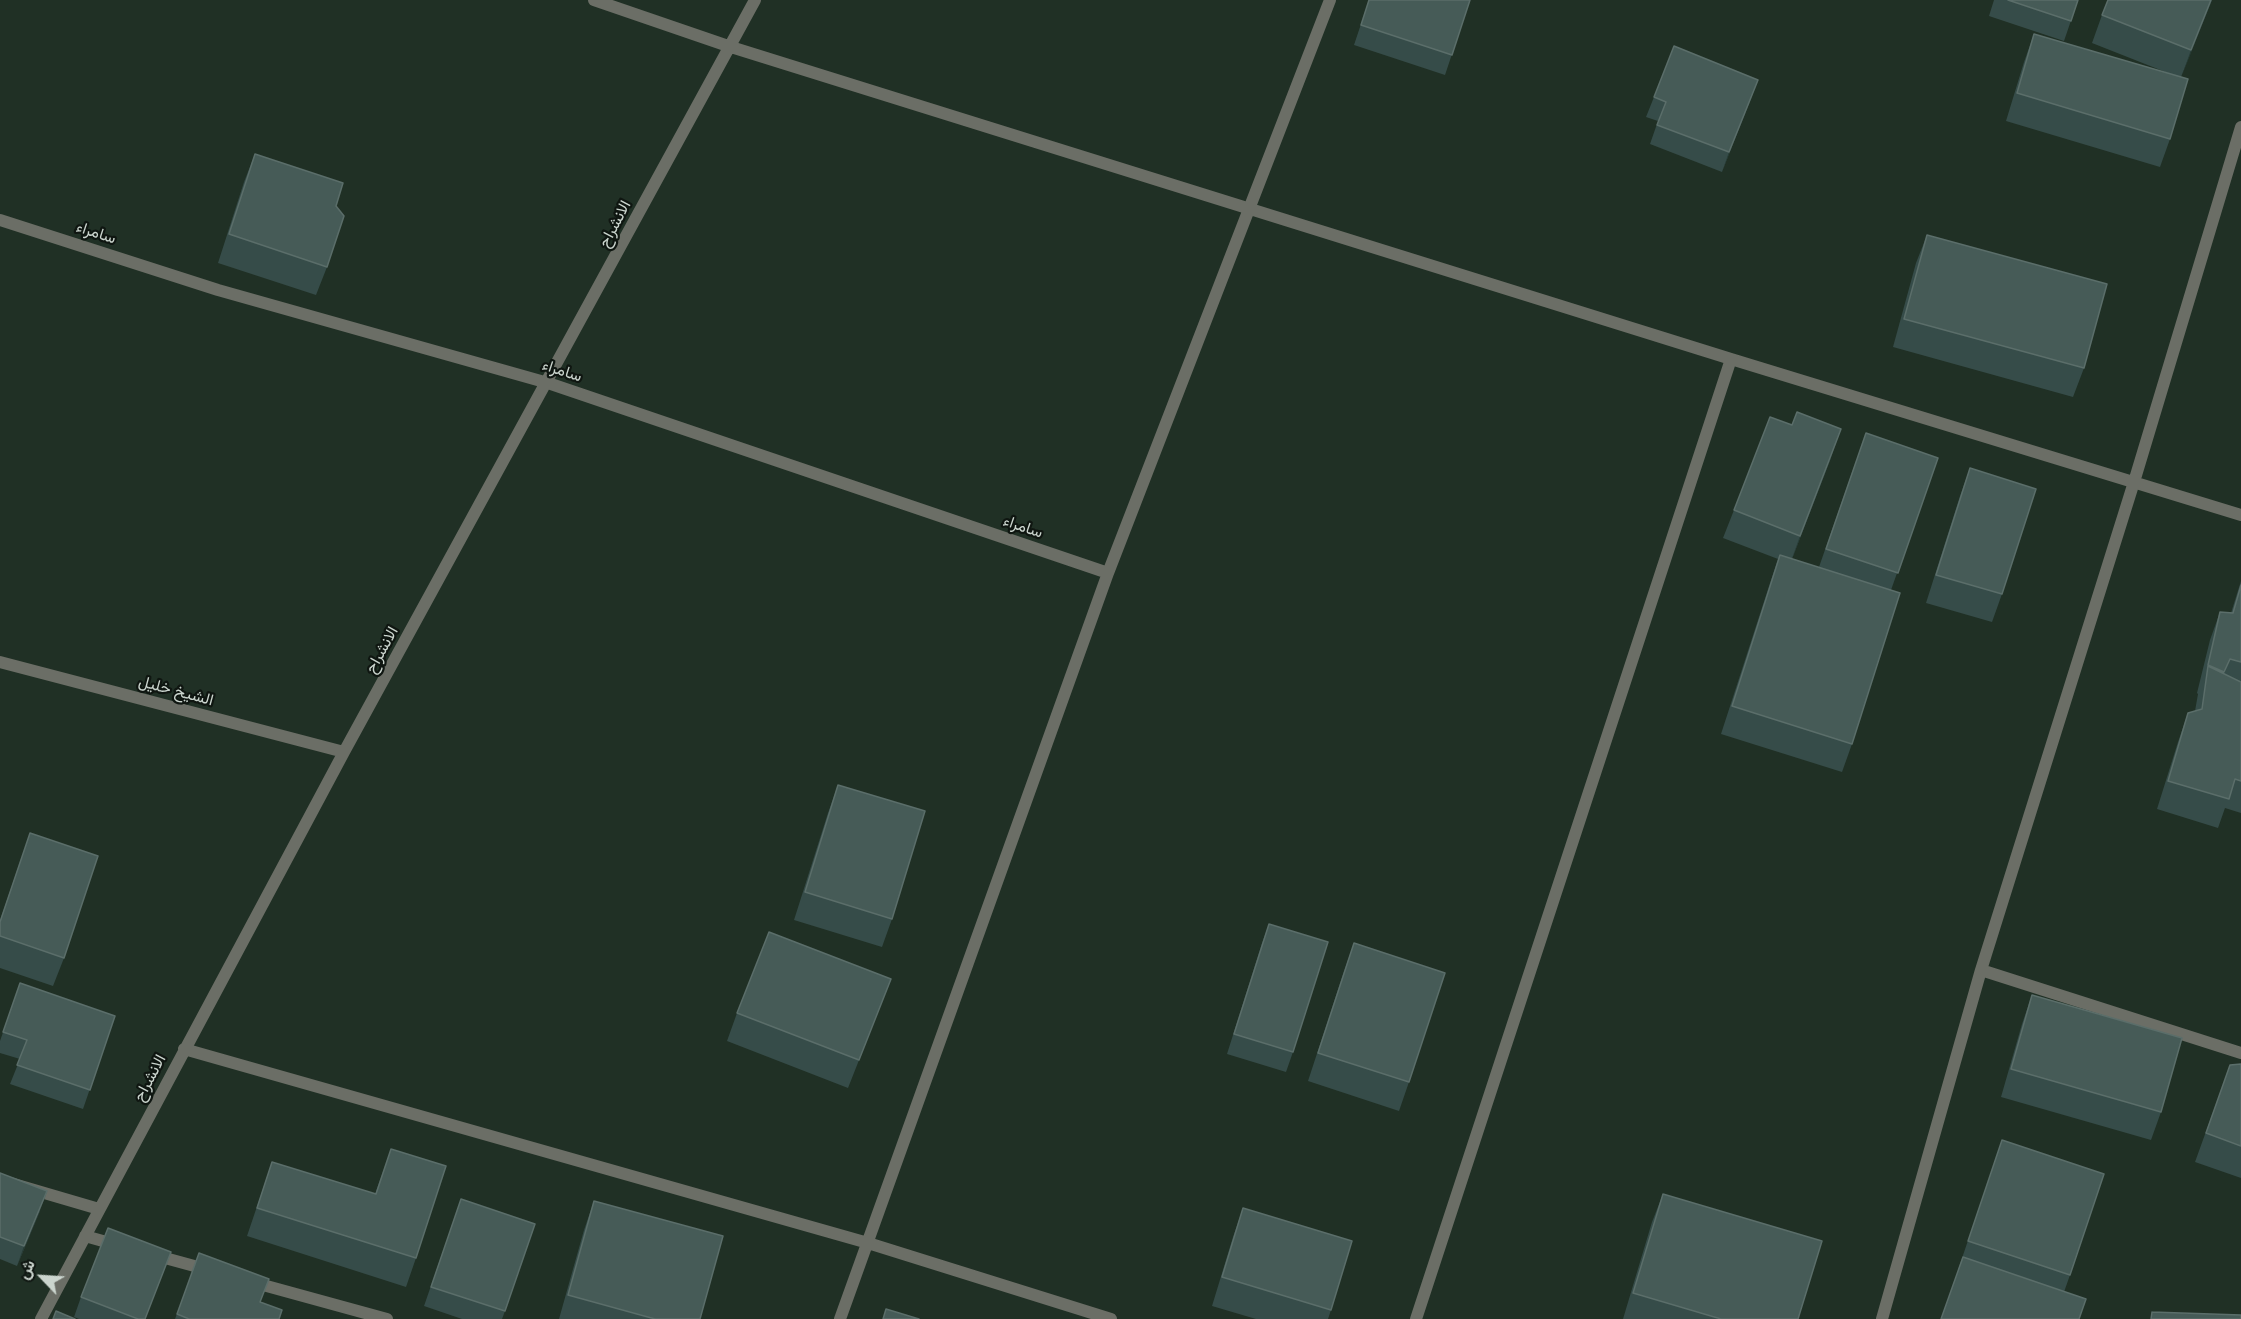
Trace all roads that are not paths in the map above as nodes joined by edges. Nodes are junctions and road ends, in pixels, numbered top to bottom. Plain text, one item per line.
1 (594, 0) edge
2 (755, 0) edge
3 (1330, 0) edge
4 (730, 47) junction
5 (2241, 127) edge
6 (1251, 208) junction
7 (0, 220) edge
8 (1731, 359) junction
9 (548, 383) junction
10 (2134, 482) junction
11 (2241, 515) edge
12 (1108, 573) junction
13 (0, 662) edge
14 (344, 752) junction
15 (1981, 970) junction
16 (184, 1049) junction
17 (2241, 1053) edge
18 (0, 1180) edge
19 (99, 1209) junction
20 (85, 1236) junction
21 (868, 1242) junction
22 (219, 1273) edge
23 (241, 1279) edge
24 (41, 1319) edge
25 (387, 1319) edge
26 (840, 1319) edge
27 (1111, 1319) edge
28 (1416, 1319) edge
29 (1882, 1319) edge

1 - 4 street
2 - 4 street, الانشراح
3 - 6 street
4 - 6 street
4 - 9 street, الانشراح
5 - 10 street
6 - 8 street
6 - 12 street
7 - 9 street, سامراء
8 - 10 street
8 - 28 street
9 - 12 street, سامراء
9 - 14 street, الانشراح
10 - 11 street
10 - 15 street
12 - 21 street
13 - 14 street, الشيخ خليل
14 - 16 street, الانشراح
15 - 17 street
15 - 29 street
16 - 19 street, الانشراح
16 - 21 street
18 - 19 street
19 - 20 street, الانشراح
20 - 22 street
20 - 24 street, الانشراح
21 - 26 street
21 - 27 street
23 - 25 street

